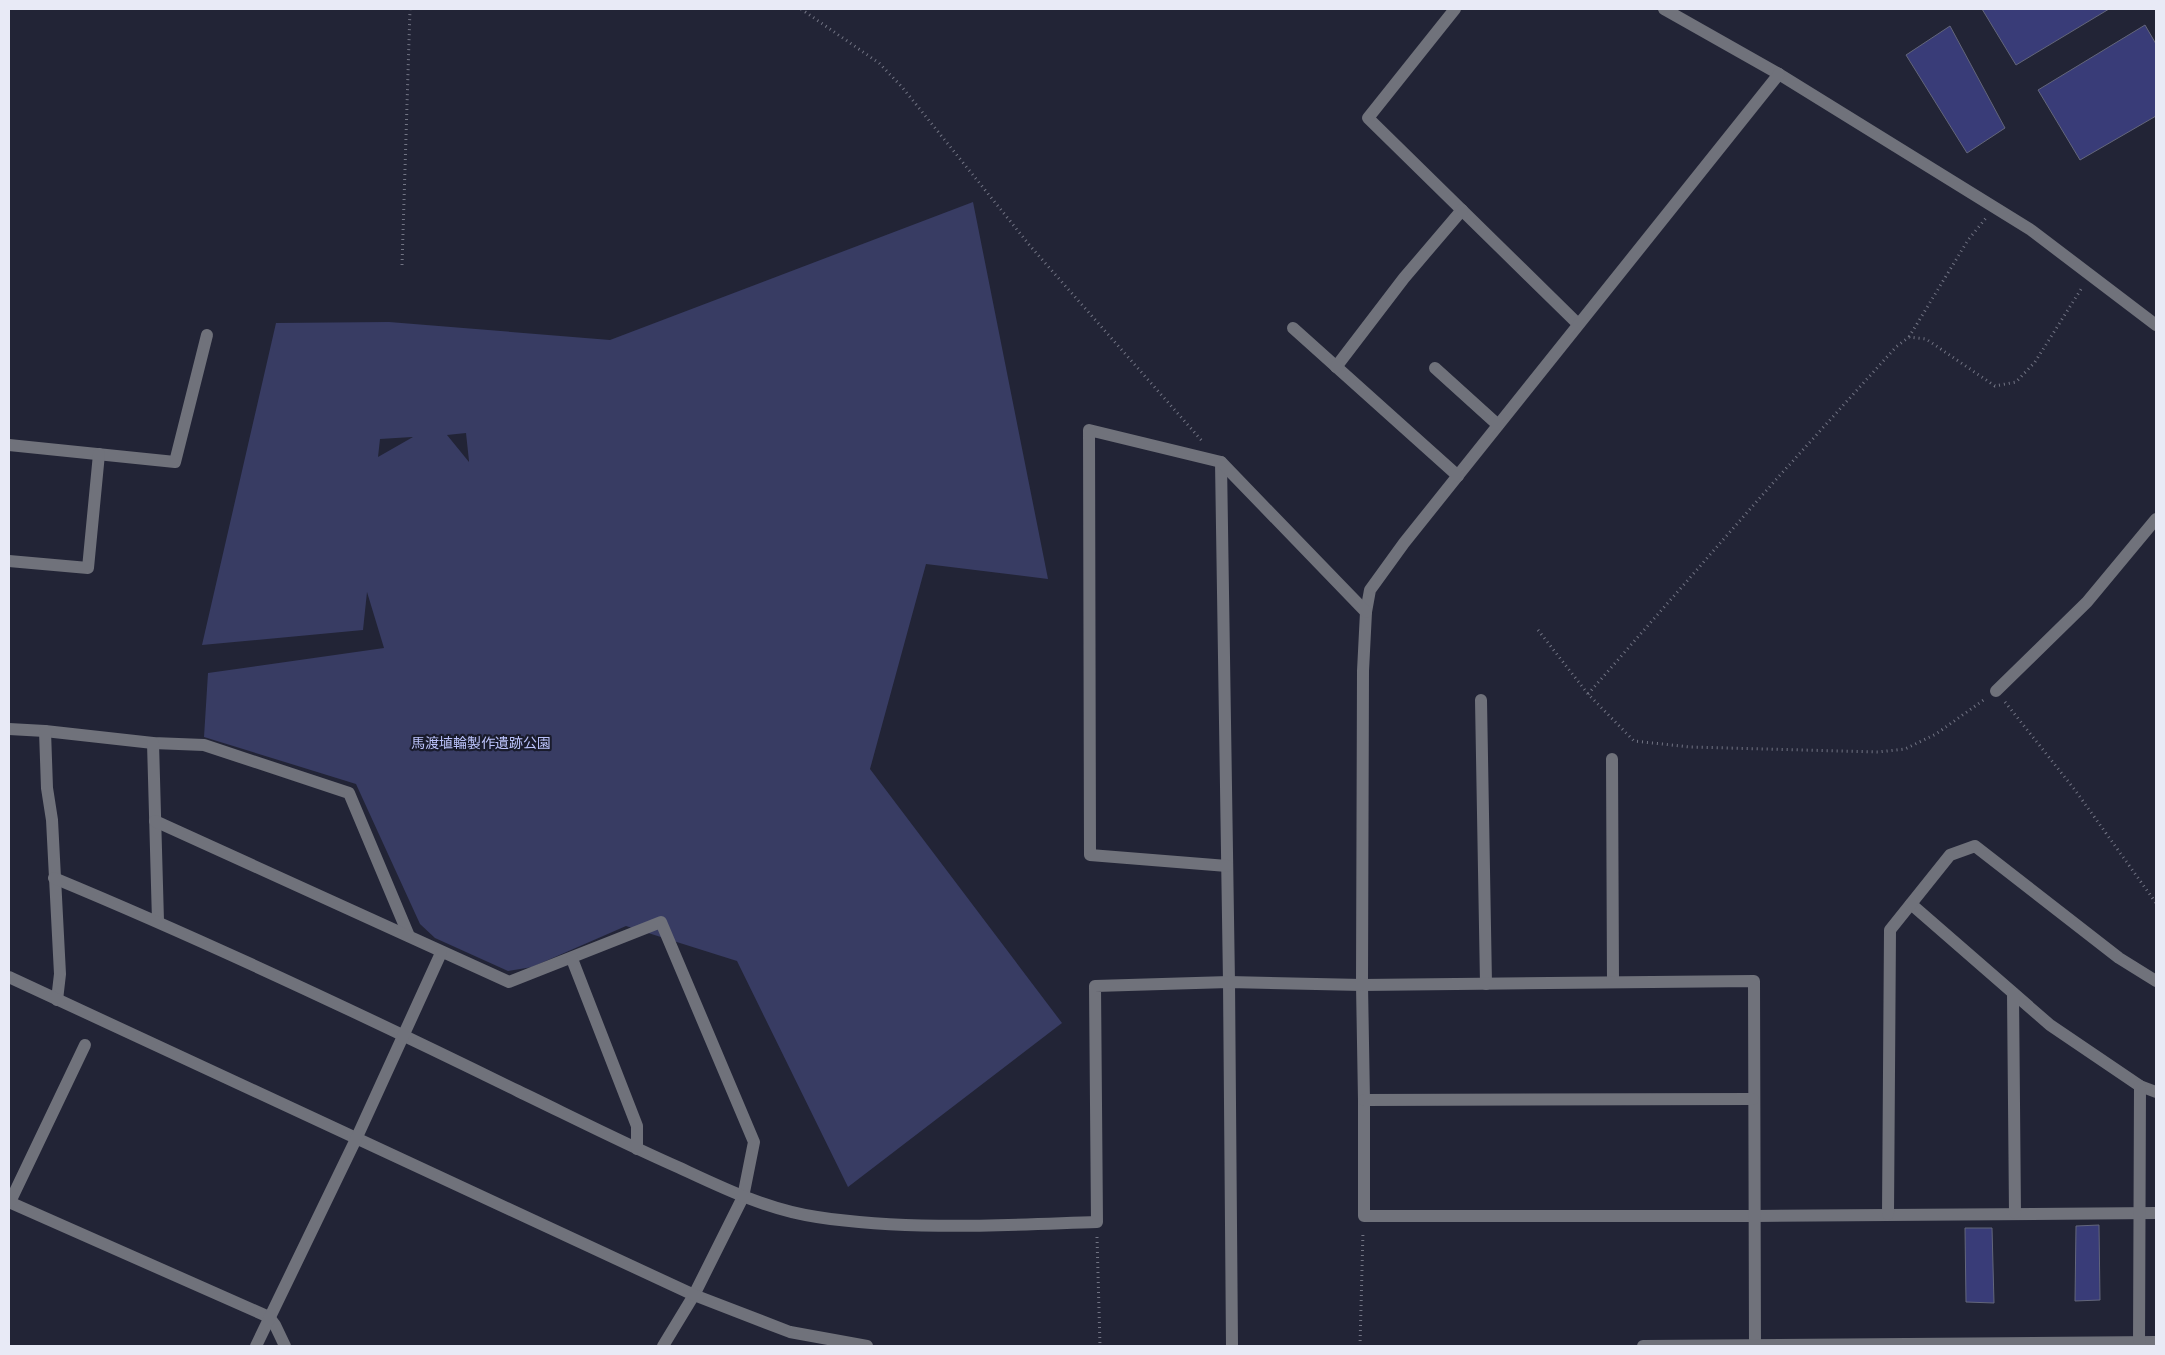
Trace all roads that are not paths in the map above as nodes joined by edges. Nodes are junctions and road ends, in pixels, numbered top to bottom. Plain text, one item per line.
1 (1455, 9) edge
2 (1664, 9) edge
3 (1779, 74) junction
4 (1462, 210) junction
5 (1578, 324) junction
6 (2156, 325) edge
7 (1292, 328) dead end
8 (207, 335) dead end
9 (1336, 367) junction
10 (1435, 368) dead end
11 (1498, 426) junction
12 (9, 445) edge
13 (99, 454) junction
14 (1221, 462) junction
15 (1458, 476) junction
16 (2156, 519) edge
17 (9, 562) edge
18 (1366, 612) junction
19 (1996, 690) road end
20 (1481, 700) dead end
21 (9, 729) edge
22 (45, 731) junction
23 (153, 743) junction
24 (1612, 759) dead end
25 (155, 822) junction
26 (1227, 866) junction
27 (54, 878) junction
28 (1910, 904) junction
29 (158, 921) junction
30 (409, 936) junction
31 (441, 952) junction
32 (572, 959) junction
33 (9, 977) edge
34 (2156, 981) edge
35 (1229, 982) junction
36 (1613, 982) junction
37 (1486, 984) junction
38 (1362, 985) junction
39 (2013, 993) junction
40 (57, 1000) junction
41 (402, 1035) junction
42 (85, 1045) dead end
43 (2140, 1086) junction
44 (2156, 1092) edge
45 (1753, 1099) junction
46 (1364, 1100) junction
47 (357, 1137) junction
48 (637, 1149) junction
49 (743, 1197) junction
50 (9, 1202) edge
51 (2139, 1213) junction
52 (2156, 1213) edge
53 (1888, 1214) junction
54 (2015, 1214) junction
55 (1755, 1216) junction
56 (694, 1295) junction
57 (269, 1318) junction
58 (2156, 1342) edge
59 (2139, 1344) edge
60 (256, 1346) edge
61 (285, 1346) edge
62 (663, 1346) edge
63 (867, 1346) edge
64 (1232, 1346) edge
65 (1643, 1346) edge
66 (1755, 1346) edge

1 - 4 street
2 - 3 street
3 - 5 street
3 - 6 street
4 - 5 street
4 - 9 street
5 - 11 street
7 - 9 street
8 - 13 street
9 - 15 street
10 - 11 street
11 - 15 street
12 - 13 street
13 - 17 street
14 - 18 street
14 - 26 street
14 - 26 street
15 - 18 street
16 - 19 street
18 - 38 street
20 - 37 street
21 - 22 street
22 - 23 street
22 - 27 street
23 - 25 street
23 - 30 street
24 - 36 street
25 - 29 street
25 - 30 street
26 - 35 street
27 - 29 street
27 - 40 street
28 - 34 street
28 - 39 street
28 - 53 street
29 - 41 street
30 - 31 street
31 - 32 street
31 - 41 street
32 - 48 street
32 - 49 street
33 - 40 street
35 - 38 street
35 - 49 street
35 - 64 street
36 - 37 street
36 - 45 street
37 - 38 street
38 - 46 street
39 - 43 street
39 - 54 street
40 - 47 street
41 - 47 street
41 - 48 street
42 - 50 street
43 - 44 street
43 - 51 street
45 - 46 street
45 - 55 street
46 - 55 street
47 - 56 street
47 - 57 street
48 - 49 street
49 - 56 street
50 - 57 street
51 - 52 street
51 - 54 street
51 - 59 street
53 - 54 street
53 - 55 street
55 - 66 street
56 - 62 street
56 - 63 street
57 - 60 street
57 - 61 street
58 - 59 street
59 - 66 street
65 - 66 street

